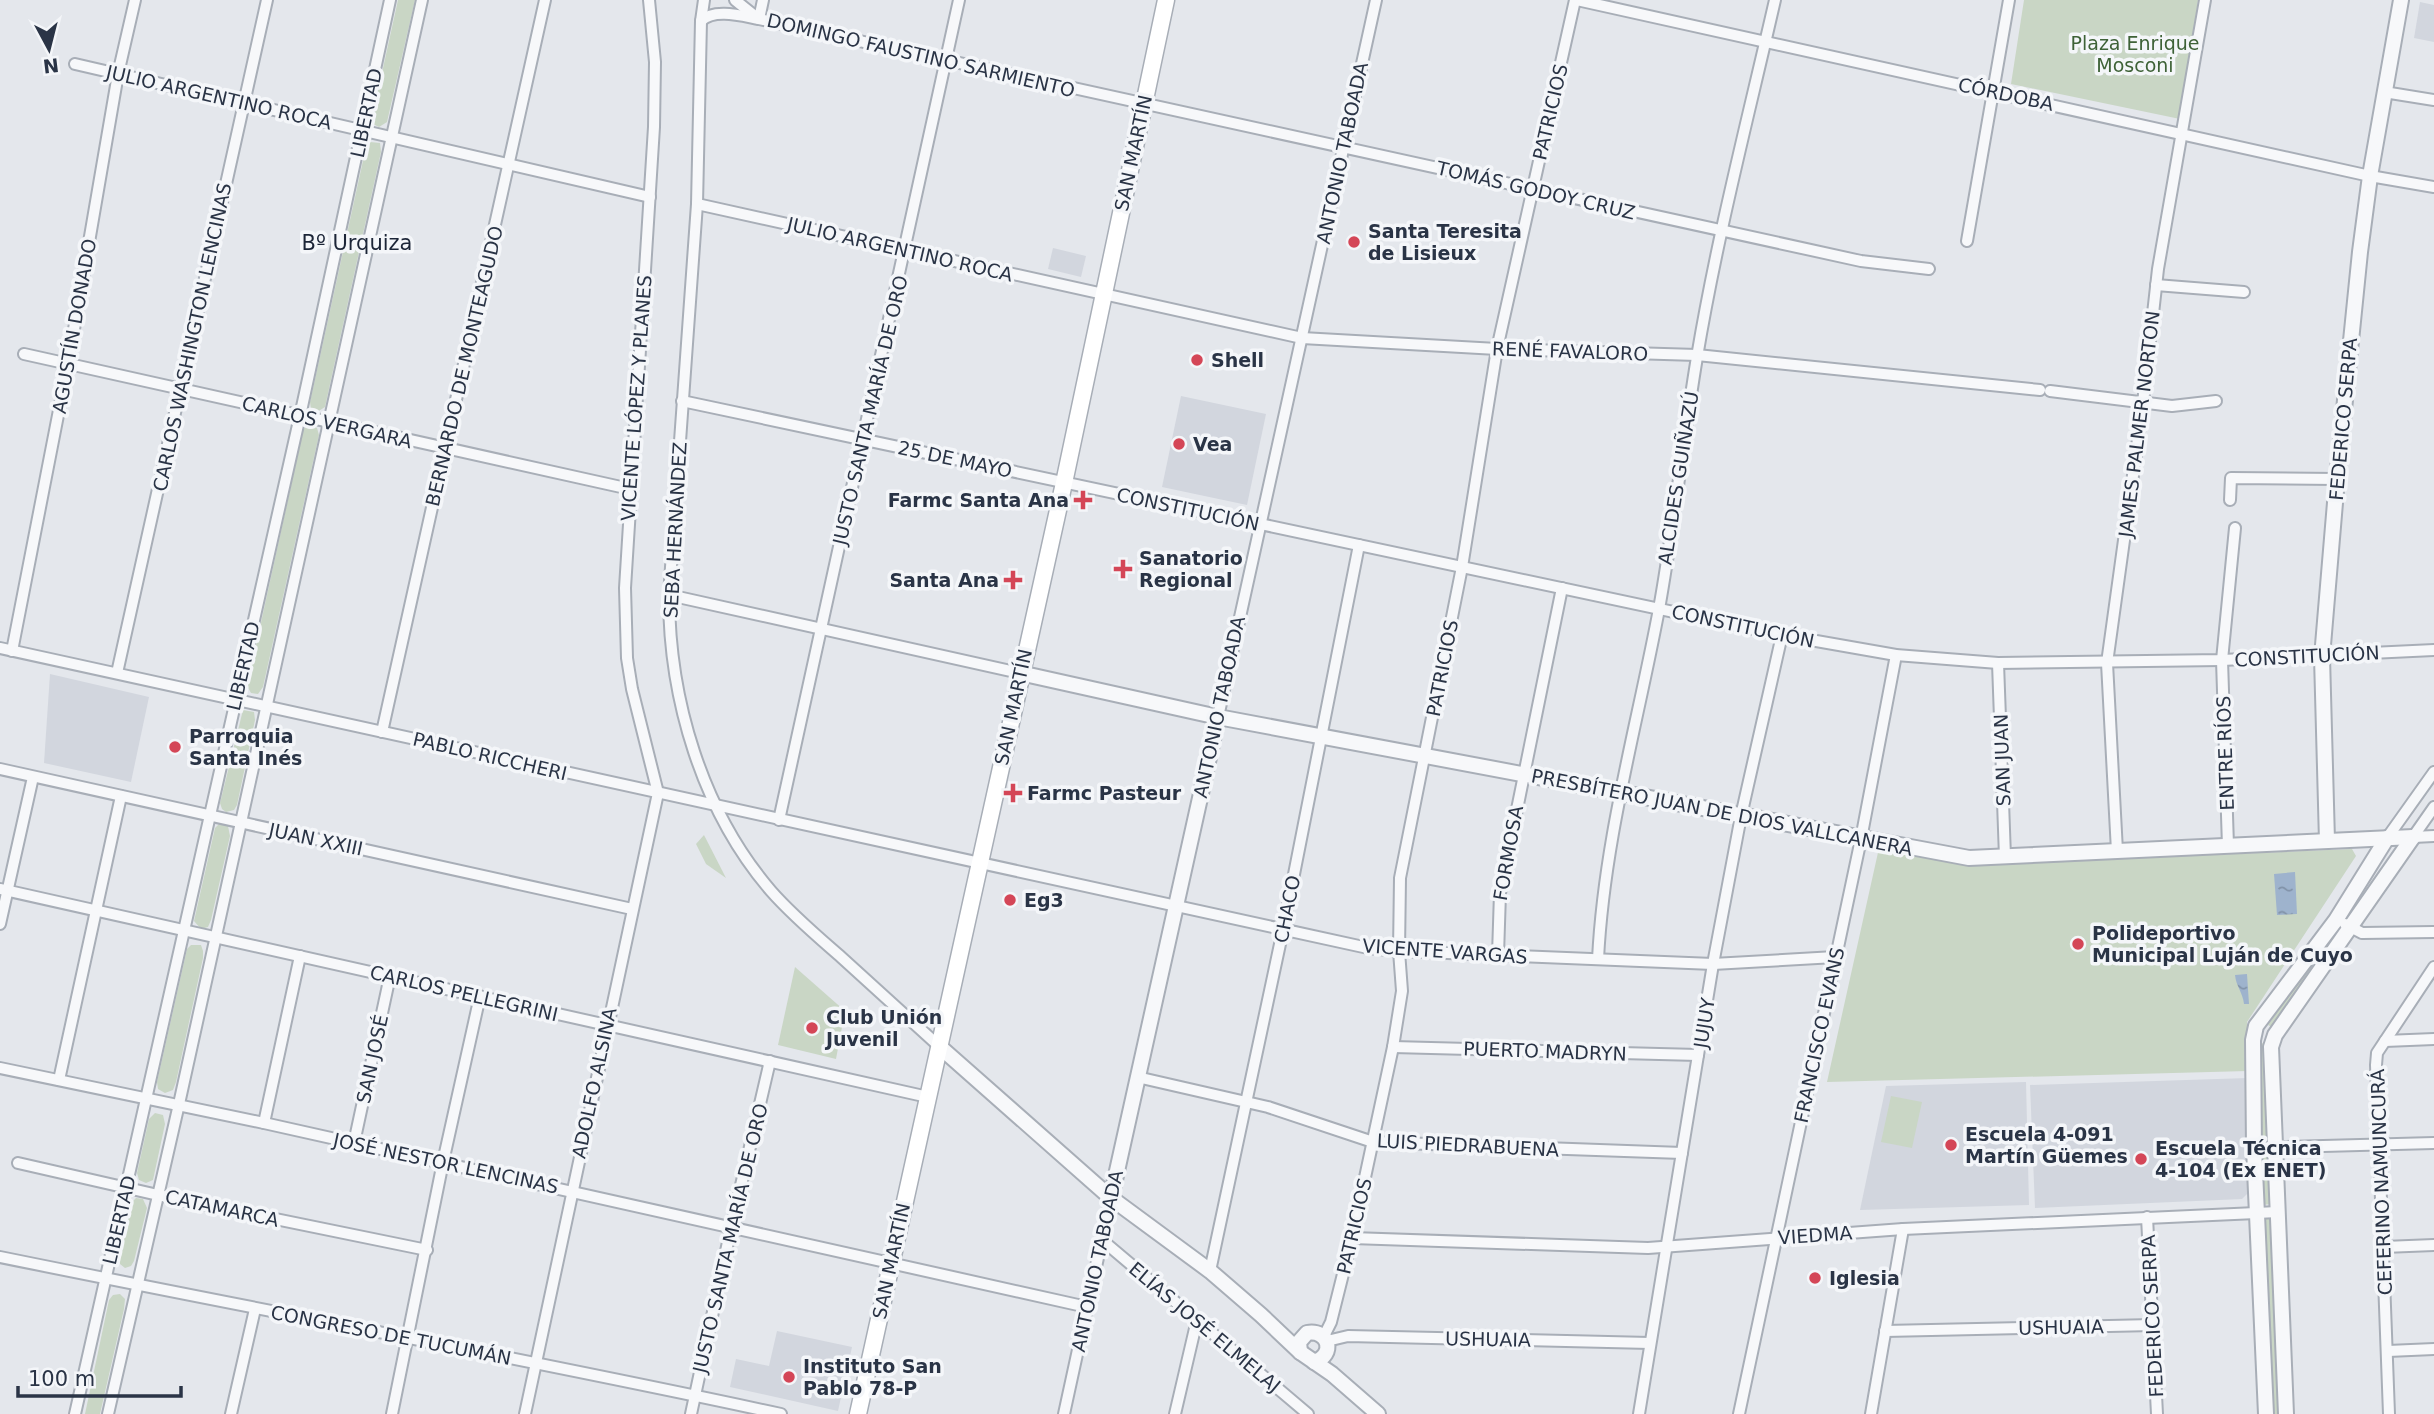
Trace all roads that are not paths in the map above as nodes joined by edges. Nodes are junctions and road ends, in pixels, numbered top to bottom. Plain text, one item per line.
1 (135, 0) edge
2 (267, 0) edge
3 (390, 0) edge
4 (422, 0) edge
5 (545, 0) edge
6 (649, 0) edge
7 (704, 0) edge
8 (735, 0) edge
9 (763, 0) edge
10 (959, 0) edge
11 (1166, 0) edge
12 (1376, 0) edge
13 (1576, 0) edge
14 (1775, 0) edge
15 (2009, 0) edge
16 (2205, 0) edge
17 (2401, 0) edge
18 (759, 19) junction
19 (701, 21) junction
20 (1765, 42) junction
21 (946, 60) junction
22 (75, 64) dead end
23 (118, 74) junction
24 (1994, 92) junction
25 (2384, 92) junction
26 (2434, 100) edge
27 (243, 103) junction
28 (1142, 105) junction
29 (362, 130) junction
30 (2182, 133) junction
31 (391, 137) junction
32 (1345, 147) junction
33 (508, 164) junction
34 (2370, 176) junction
35 (2434, 187) edge
36 (1532, 189) junction
37 (650, 197) junction
38 (696, 204) junction
39 (1723, 231) junction
40 (1967, 241) dead end
41 (906, 251) junction
42 (1929, 269) dead end
43 (2156, 285) junction
44 (2244, 292) dead end
45 (1103, 295) junction
46 (1302, 338) junction
47 (1497, 349) junction
48 (24, 354) dead end
49 (1697, 355) junction
50 (68, 364) junction
51 (180, 389) junction
52 (682, 401) junction
53 (2216, 401) dead end
54 (2143, 403) junction
55 (300, 416) junction
56 (328, 422) junction
57 (863, 440) junction
58 (445, 448) junction
59 (2337, 479) junction
60 (1063, 483) junction
61 (630, 489) junction
62 (2230, 500) dead end
63 (1259, 524) junction
64 (2235, 528) dead end
65 (1359, 545) junction
66 (1462, 567) junction
67 (1562, 588) junction
68 (669, 595) junction
69 (1659, 609) junction
70 (822, 628) junction
71 (1782, 635) junction
72 (0, 648) edge
73 (2434, 650) edge
74 (12, 651) junction
75 (1896, 655) junction
76 (2322, 656) junction
77 (2222, 660) junction
78 (1998, 663) junction
79 (2108, 663) junction
80 (117, 673) junction
81 (1020, 673) junction
82 (235, 699) junction
83 (265, 706) junction
84 (1218, 717) junction
85 (382, 732) junction
86 (1320, 736) junction
87 (1425, 755) junction
88 (0, 769) edge
89 (2434, 772) edge
90 (1523, 774) junction
91 (33, 777) junction
92 (658, 793) junction
93 (1620, 793) junction
94 (121, 796) junction
95 (716, 806) junction
96 (2434, 807) edge
97 (210, 816) junction
98 (1741, 816) junction
99 (779, 820) junction
100 (240, 822) junction
101 (2434, 836) edge
102 (2413, 837) junction
103 (2387, 838) junction
104 (1861, 839) junction
105 (2327, 841) junction
106 (2228, 846) junction
107 (2117, 851) junction
108 (2005, 857) junction
109 (979, 864) junction
110 (4, 890) edge
111 (1175, 906) junction
112 (632, 909) junction
113 (96, 910) junction
114 (2336, 920) junction
115 (0, 924) edge
116 (2351, 928) junction
117 (184, 929) junction
118 (1283, 930) junction
119 (2434, 932) edge
120 (216, 937) junction
121 (1399, 951) junction
122 (1498, 955) junction
123 (300, 956) junction
124 (1835, 957) junction
125 (1598, 959) junction
126 (1713, 964) junction
127 (2434, 967) edge
128 (390, 976) junction
129 (480, 996) junction
130 (607, 1025) junction
131 (2256, 1026) junction
132 (2274, 1035) junction
133 (2434, 1039) edge
134 (2385, 1041) junction
135 (940, 1047) junction
136 (1392, 1047) junction
137 (1698, 1055) junction
138 (770, 1061) junction
139 (0, 1068) edge
140 (1137, 1077) junction
141 (59, 1080) junction
142 (146, 1097) junction
143 (928, 1097) junction
144 (1247, 1102) junction
145 (179, 1104) junction
146 (264, 1123) junction
147 (1373, 1142) junction
148 (354, 1143) junction
149 (2434, 1143) edge
150 (2379, 1144) junction
151 (2274, 1147) junction
152 (2254, 1148) junction
153 (1682, 1153) junction
154 (443, 1162) junction
155 (18, 1163) dead end
156 (126, 1187) junction
157 (571, 1190) junction
158 (158, 1195) junction
159 (1111, 1198) junction
160 (2278, 1212) junction
161 (2256, 1213) junction
162 (2147, 1217) junction
163 (731, 1228) junction
164 (1903, 1229) junction
165 (1352, 1238) junction
166 (1776, 1238) junction
167 (1102, 1240) junction
168 (2434, 1245) edge
169 (2384, 1247) junction
170 (1665, 1248) junction
171 (426, 1250) junction
172 (0, 1257) edge
173 (890, 1264) junction
174 (1210, 1271) junction
175 (106, 1279) junction
176 (138, 1286) junction
177 (1087, 1307) junction
178 (255, 1309) junction
179 (1261, 1315) junction
180 (1197, 1320) junction
181 (2153, 1325) junction
182 (1885, 1331) junction
183 (1307, 1334) junction
184 (408, 1338) junction
185 (1650, 1343) junction
186 (1326, 1344) junction
187 (2434, 1349) edge
188 (2388, 1351) junction
189 (1300, 1352) junction
190 (535, 1362) junction
191 (1314, 1362) junction
192 (1332, 1374) junction
193 (695, 1396) junction
194 (75, 1414) edge
195 (108, 1414) edge
196 (231, 1414) edge
197 (392, 1414) edge
198 (525, 1414) edge
199 (691, 1414) edge
200 (781, 1414) edge
201 (858, 1414) edge
202 (1064, 1414) edge
203 (1175, 1414) edge
204 (1308, 1414) edge
205 (1378, 1414) edge
206 (1639, 1414) edge
207 (1739, 1414) edge
208 (1871, 1414) edge
209 (2157, 1414) edge
210 (2266, 1414) edge
211 (2286, 1414) edge
212 (2389, 1414) edge

1 - 23 street, AGUSTÍN DONADO
2 - 27 street, CARLOS WASHINGTON LENCINAS
3 - 29 street, LIBERTAD
4 - 31 street, LIBERTAD
5 - 33 street, BERNARDO DE MONTEAGUDO
6 - 37 street, VICENTE LÓPEZ Y PLANES
7 - 19 street, SEBA HERNÁNDEZ
8 - 18 street
9 - 18 street
10 - 21 street, JUSTO SANTA MARÍA DE ORO
11 - 28 main road, SAN MARTÍN
12 - 32 street, ANTONIO TABOADA
13 - 20 street, CÓRDOBA
13 - 36 street, PATRICIOS
14 - 20 street, ALCIDES GUIÑAZÚ
15 - 24 street
16 - 30 street, JAMES PALMER NORTON
17 - 25 street, FEDERICO SERPA
18 - 19 street, DOMINGO FAUSTINO SARMIENTO
18 - 21 street, DOMINGO FAUSTINO SARMIENTO
19 - 38 street, SEBA HERNÁNDEZ
20 - 24 street, CÓRDOBA
20 - 39 street, ALCIDES GUIÑAZÚ
21 - 28 street, DOMINGO FAUSTINO SARMIENTO
21 - 41 street, JUSTO SANTA MARÍA DE ORO
22 - 23 street, JULIO ARGENTINO ROCA
23 - 27 street, JULIO ARGENTINO ROCA
23 - 50 street, AGUSTÍN DONADO
24 - 30 street, CÓRDOBA
24 - 40 street
25 - 26 street
25 - 34 street, FEDERICO SERPA
27 - 29 street, JULIO ARGENTINO ROCA
27 - 51 street, CARLOS WASHINGTON LENCINAS
28 - 32 street, TOMÁS GODOY CRUZ
28 - 45 main road, SAN MARTÍN
29 - 31 street, JULIO ARGENTINO ROCA
29 - 55 street, LIBERTAD
30 - 34 street, CÓRDOBA
30 - 43 street, JAMES PALMER NORTON
31 - 33 street, JULIO ARGENTINO ROCA
31 - 56 street, LIBERTAD
32 - 36 street, TOMÁS GODOY CRUZ
32 - 46 street, ANTONIO TABOADA
33 - 37 street, JULIO ARGENTINO ROCA
33 - 58 street, BERNARDO DE MONTEAGUDO
34 - 35 street, CÓRDOBA
34 - 59 street, FEDERICO SERPA
36 - 39 street, TOMÁS GODOY CRUZ
36 - 47 street, PATRICIOS
37 - 61 street, VICENTE LÓPEZ Y PLANES
38 - 41 street, JULIO ARGENTINO ROCA
38 - 52 street, SEBA HERNÁNDEZ
39 - 42 street, TOMÁS GODOY CRUZ
39 - 49 street, ALCIDES GUIÑAZÚ
41 - 45 street, JULIO ARGENTINO ROCA
41 - 57 street, JUSTO SANTA MARÍA DE ORO
43 - 44 street
43 - 54 street, JAMES PALMER NORTON
45 - 46 street, RENÉ FAVALORO
45 - 60 main road, SAN MARTÍN
46 - 47 street, RENÉ FAVALORO
46 - 63 street, ANTONIO TABOADA
47 - 49 street, RENÉ FAVALORO
47 - 66 street, PATRICIOS
48 - 50 street, CARLOS VERGARA
49 - 54 street, RENÉ FAVALORO
49 - 69 street, ALCIDES GUIÑAZÚ
50 - 51 street, CARLOS VERGARA
50 - 74 street, AGUSTÍN DONADO
51 - 55 street, CARLOS VERGARA
51 - 80 street, CARLOS WASHINGTON LENCINAS
52 - 57 street, 25 DE MAYO
52 - 68 street, SEBA HERNÁNDEZ
53 - 54 street, RENÉ FAVALORO
54 - 79 street, JAMES PALMER NORTON
55 - 56 street, CARLOS VERGARA
55 - 82 street, LIBERTAD
56 - 58 street, CARLOS VERGARA
56 - 83 street, LIBERTAD
57 - 60 street, 25 DE MAYO
57 - 70 street, JUSTO SANTA MARÍA DE ORO
58 - 61 street, CARLOS VERGARA
58 - 85 street, BERNARDO DE MONTEAGUDO
59 - 62 street
59 - 76 street, FEDERICO SERPA
60 - 63 street, CONSTITUCIÓN
60 - 81 main road, SAN MARTÍN
61 - 92 street, VICENTE LÓPEZ Y PLANES
63 - 65 street, CONSTITUCIÓN
63 - 84 street, ANTONIO TABOADA
64 - 77 street, ENTRE RÍOS
65 - 66 street, CONSTITUCIÓN
65 - 86 street, CHACO
66 - 67 street, CONSTITUCIÓN
66 - 87 street, PATRICIOS
67 - 69 street, CONSTITUCIÓN
67 - 90 street, FORMOSA
68 - 70 street
68 - 95 street, SEBA HERNÁNDEZ
69 - 71 street, CONSTITUCIÓN
69 - 93 street, ALCIDES GUIÑAZÚ
70 - 81 street
70 - 99 street, JUSTO SANTA MARÍA DE ORO
71 - 75 street, CONSTITUCIÓN
71 - 98 street, JUJUY
72 - 74 street, PABLO RICCHERI
73 - 76 street, CONSTITUCIÓN
74 - 80 street, PABLO RICCHERI
75 - 78 street, CONSTITUCIÓN
75 - 104 street, FRANCISCO EVANS
76 - 77 street, CONSTITUCIÓN
76 - 105 street, FEDERICO SERPA
77 - 79 street, CONSTITUCIÓN
77 - 106 street, ENTRE RÍOS
78 - 79 street, CONSTITUCIÓN
78 - 108 street, SAN JUAN
79 - 107 street, JAMES PALMER NORTON
80 - 82 street, PABLO RICCHERI
81 - 84 street, PRESBÍTERO JUAN DE DIOS VALLCANERA
81 - 109 main road, SAN MARTÍN
82 - 83 street, PABLO RICCHERI
82 - 97 street, LIBERTAD
83 - 85 street, PABLO RICCHERI
83 - 100 street, LIBERTAD
84 - 86 street, PRESBÍTERO JUAN DE DIOS VALLCANERA
84 - 111 street, ANTONIO TABOADA
85 - 92 street, PABLO RICCHERI
86 - 87 street, PRESBÍTERO JUAN DE DIOS VALLCANERA
86 - 118 street, CHACO
87 - 90 street, PRESBÍTERO JUAN DE DIOS VALLCANERA
87 - 121 street, PATRICIOS
88 - 91 street, JUAN XXIII
89 - 103 street
90 - 93 street, PRESBÍTERO JUAN DE DIOS VALLCANERA
90 - 122 street, FORMOSA
91 - 94 street, JUAN XXIII
91 - 110 street
92 - 95 street, PABLO RICCHERI
92 - 112 street, ADOLFO ALSINA
93 - 98 street, PRESBÍTERO JUAN DE DIOS VALLCANERA
93 - 125 street, ALCIDES GUIÑAZÚ
94 - 97 street, JUAN XXIII
94 - 113 street
95 - 99 street, PABLO RICCHERI
95 - 135 street, SEBA HERNÁNDEZ
96 - 102 street
97 - 100 street, JUAN XXIII
97 - 117 street, LIBERTAD
98 - 104 street, PRESBÍTERO JUAN DE DIOS VALLCANERA
98 - 126 street, JUJUY
99 - 109 street, PABLO RICCHERI
100 - 112 street, JUAN XXIII
100 - 120 street, LIBERTAD
101 - 102 street, PRESBÍTERO JUAN DE DIOS VALLCANERA
102 - 103 street, PRESBÍTERO JUAN DE DIOS VALLCANERA
102 - 116 street
103 - 105 street, PRESBÍTERO JUAN DE DIOS VALLCANERA
103 - 114 street
104 - 108 street, PRESBÍTERO JUAN DE DIOS VALLCANERA
104 - 124 street, FRANCISCO EVANS
105 - 106 street, PRESBÍTERO JUAN DE DIOS VALLCANERA
106 - 107 street, PRESBÍTERO JUAN DE DIOS VALLCANERA
107 - 108 street, PRESBÍTERO JUAN DE DIOS VALLCANERA
109 - 111 street, VICENTE VARGAS
109 - 135 main road, SAN MARTÍN
110 - 113 street, CARLOS PELLEGRINI
110 - 115 street
111 - 118 street, VICENTE VARGAS
111 - 140 street, ANTONIO TABOADA
112 - 130 street, ADOLFO ALSINA
113 - 117 street, CARLOS PELLEGRINI
113 - 141 street
114 - 116 street
114 - 131 street
116 - 119 street
116 - 132 street
117 - 120 street, CARLOS PELLEGRINI
117 - 142 street, LIBERTAD
118 - 121 street, VICENTE VARGAS
118 - 144 street, CHACO
120 - 123 street, CARLOS PELLEGRINI
120 - 145 street, LIBERTAD
121 - 122 street, VICENTE VARGAS
121 - 136 street, PATRICIOS
122 - 125 street, VICENTE VARGAS
123 - 128 street, CARLOS PELLEGRINI
123 - 146 street
124 - 126 street, VICENTE VARGAS
124 - 166 street, FRANCISCO EVANS
125 - 126 street, VICENTE VARGAS
126 - 137 street, JUJUY
127 - 134 street, CEFERINO NAMUNCURÁ
128 - 129 street, CARLOS PELLEGRINI
128 - 148 street, SAN JOSÉ
129 - 130 street, CARLOS PELLEGRINI
129 - 154 street
130 - 138 street, CARLOS PELLEGRINI
130 - 157 street, ADOLFO ALSINA
131 - 132 street
131 - 152 street
132 - 151 street
133 - 134 street
134 - 150 street, CEFERINO NAMUNCURÁ
135 - 143 main road, SAN MARTÍN
135 - 159 street
136 - 137 street, PUERTO MADRYN
136 - 147 street, PATRICIOS
137 - 153 street, JUJUY
138 - 143 street, CARLOS PELLEGRINI
138 - 163 street, JUSTO SANTA MARÍA DE ORO
139 - 141 street, JOSÉ NESTOR LENCINAS
140 - 144 street, LUIS PIEDRABUENA
140 - 159 street, ANTONIO TABOADA
141 - 142 street, JOSÉ NESTOR LENCINAS
142 - 145 street, JOSÉ NESTOR LENCINAS
142 - 156 street, LIBERTAD
143 - 173 main road, SAN MARTÍN
144 - 147 street, LUIS PIEDRABUENA
144 - 174 street, CHACO
145 - 146 street, JOSÉ NESTOR LENCINAS
145 - 158 street, LIBERTAD
146 - 148 street, JOSÉ NESTOR LENCINAS
147 - 153 street, LUIS PIEDRABUENA
147 - 165 street, PATRICIOS
148 - 154 street, JOSÉ NESTOR LENCINAS
149 - 150 street
150 - 151 street
150 - 169 street, CEFERINO NAMUNCURÁ
151 - 152 street
151 - 160 street
152 - 161 street
153 - 170 street, JUJUY
154 - 157 street, JOSÉ NESTOR LENCINAS
154 - 171 street
155 - 156 street, CATAMARCA
156 - 158 street, CATAMARCA
156 - 175 street, LIBERTAD
157 - 163 street, JOSÉ NESTOR LENCINAS
157 - 190 street, ADOLFO ALSINA
158 - 171 street, CATAMARCA
158 - 176 street, LIBERTAD
159 - 167 street, ANTONIO TABOADA
159 - 174 street
160 - 161 street, VIEDMA
160 - 211 street
161 - 162 street, VIEDMA
161 - 210 street
162 - 164 street, VIEDMA
162 - 181 street, FEDERICO SERPA
163 - 173 street, JOSÉ NESTOR LENCINAS
163 - 193 street, JUSTO SANTA MARÍA DE ORO
164 - 166 street, VIEDMA
164 - 182 street
165 - 170 street, VIEDMA
165 - 186 street, PATRICIOS
166 - 170 street, VIEDMA
166 - 207 street, FRANCISCO EVANS
167 - 177 street, ANTONIO TABOADA
167 - 180 street, ELÍAS JOSÉ ELMELAJ
168 - 169 street
169 - 188 street, CEFERINO NAMUNCURÁ
170 - 185 street, JUJUY
171 - 184 street
172 - 175 street, CONGRESO DE TUCUMÁN
173 - 177 street, JOSÉ NESTOR LENCINAS
173 - 201 main road, SAN MARTÍN
174 - 179 street
175 - 176 street, CONGRESO DE TUCUMÁN
175 - 194 street, LIBERTAD
176 - 178 street, CONGRESO DE TUCUMÁN
176 - 195 street, LIBERTAD
177 - 202 street, ANTONIO TABOADA
178 - 184 street, CONGRESO DE TUCUMÁN
178 - 196 street
179 - 183 street
179 - 189 street
180 - 203 street
180 - 204 street, ELÍAS JOSÉ ELMELAJ
181 - 182 street, USHUAIA
181 - 209 street, FEDERICO SERPA
182 - 208 street
183 - 186 street
183 - 189 street
184 - 190 street, CONGRESO DE TUCUMÁN
184 - 197 street
185 - 186 street, USHUAIA
185 - 206 street, JUJUY
186 - 191 street
186 - 192 street
187 - 188 street
188 - 212 street, CEFERINO NAMUNCURÁ
189 - 191 street
190 - 193 street, CONGRESO DE TUCUMÁN
190 - 198 street, ADOLFO ALSINA
191 - 192 street
192 - 205 street
193 - 199 street, JUSTO SANTA MARÍA DE ORO
193 - 200 street, CONGRESO DE TUCUMÁN

